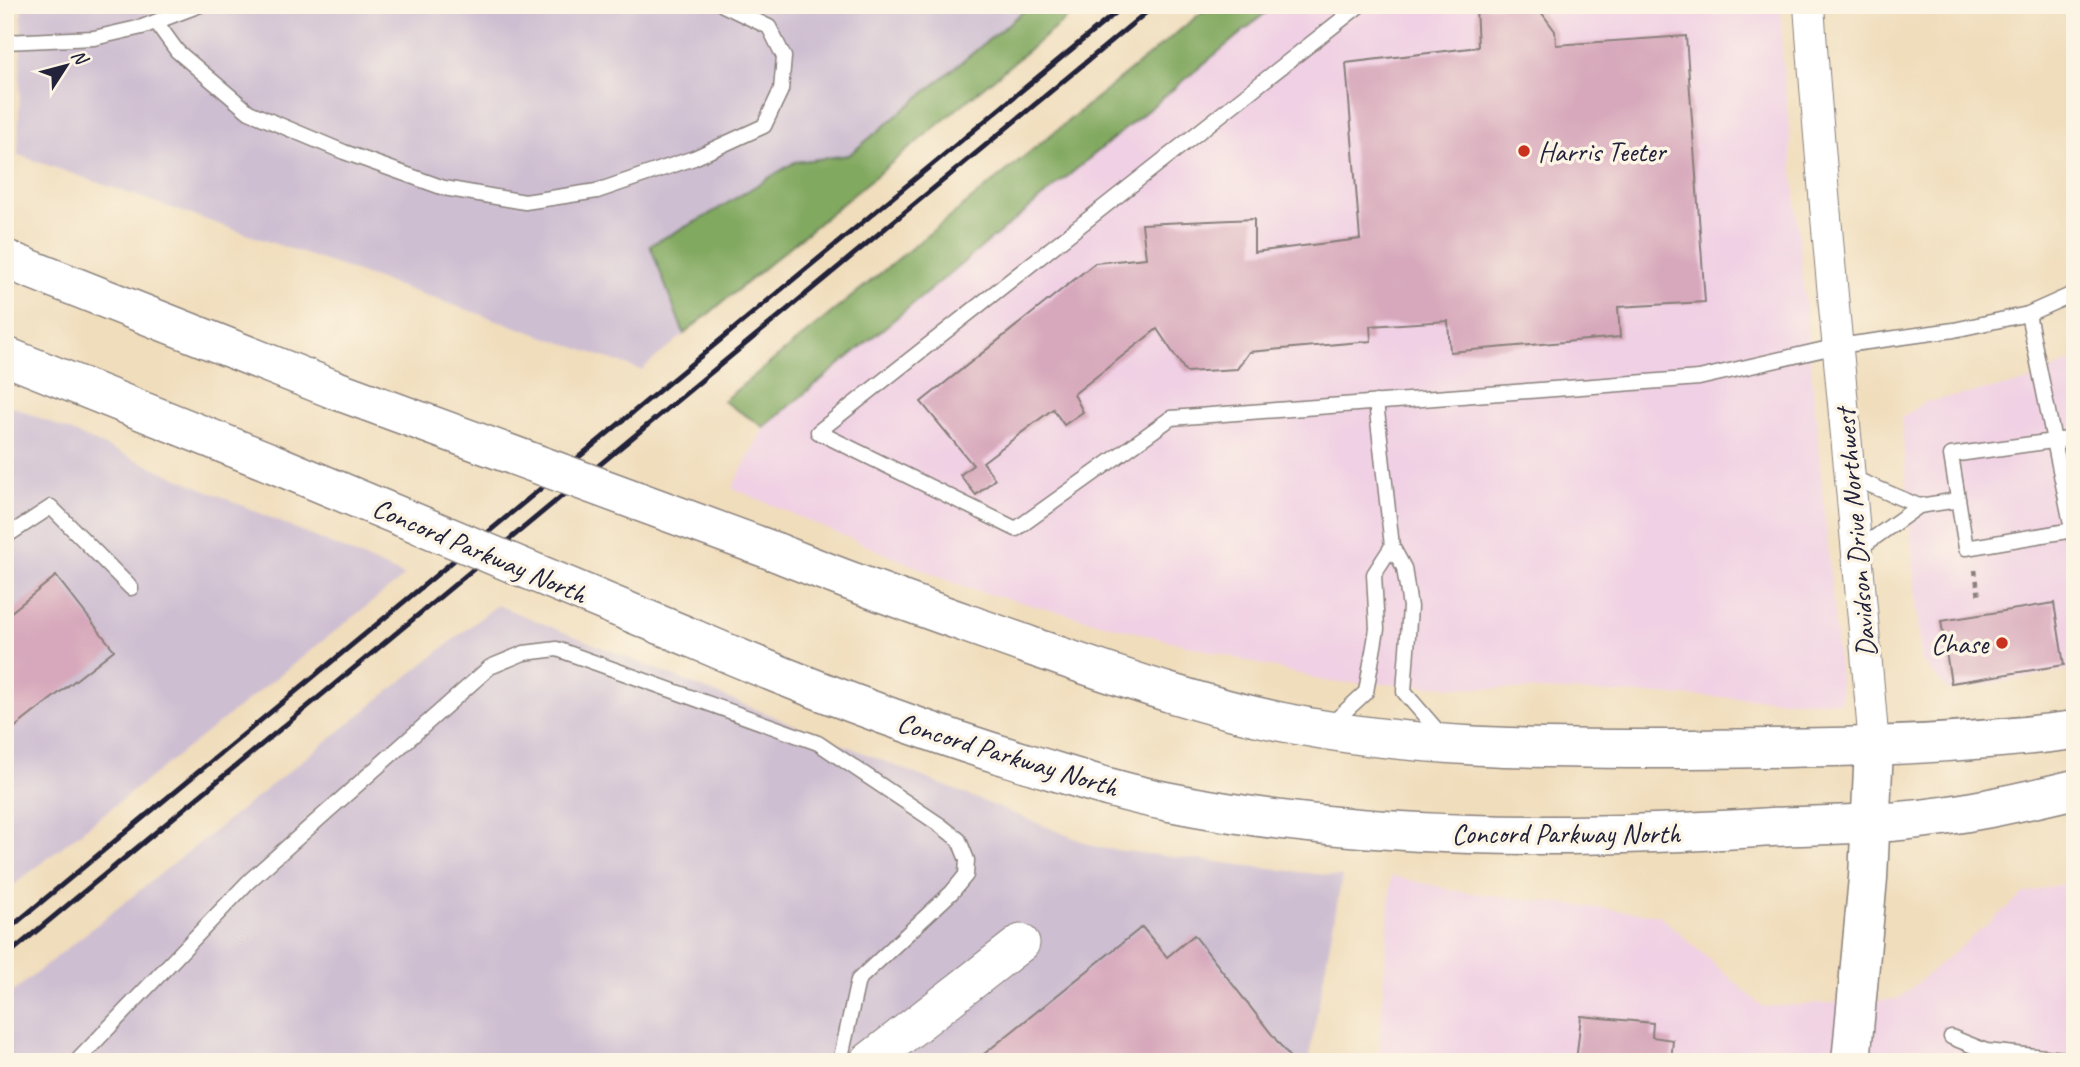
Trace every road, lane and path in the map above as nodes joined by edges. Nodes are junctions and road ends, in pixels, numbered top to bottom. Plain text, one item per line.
1 (200, 5) edge
2 (723, 5) edge
3 (1360, 5) edge
4 (1809, 5) edge
5 (156, 22) junction
6 (5, 42) edge
7 (5, 259) edge
8 (2075, 293) edge
9 (2028, 314) junction
10 (1838, 346) junction
11 (5, 356) edge
12 (1376, 402) junction
13 (2075, 438) edge
14 (2054, 439) junction
15 (1851, 477) junction
16 (1958, 500) junction
17 (1919, 506) junction
18 (2074, 535) edge
19 (5, 537) edge
20 (1392, 546) junction
21 (1857, 550) junction
22 (131, 588) dead end
23 (1326, 729) junction
24 (2075, 730) edge
25 (1448, 743) junction
26 (1874, 747) junction
27 (2075, 789) edge
28 (1870, 822) junction
29 (1021, 943) dead end
30 (1951, 1037) dead end
31 (2075, 1060) edge
32 (76, 1062) edge
33 (841, 1062) edge
34 (868, 1062) edge
35 (1851, 1062) edge

1 - 5 lane
2 - 5 lane
3 - 12 lane
4 - 10 street, Davidson Drive Northwest
5 - 6 lane
7 - 23 main road, bridge
8 - 9 lane
9 - 10 lane
9 - 14 lane
10 - 12 lane
10 - 15 street, Davidson Drive Northwest
11 - 28 main road, Concord Parkway North, bridge
12 - 20 lane
13 - 14 lane
14 - 16 lane
14 - 18 lane
15 - 17 lane
15 - 21 street, Davidson Drive Northwest
16 - 17 lane
16 - 18 lane
17 - 21 lane
19 - 22 lane
20 - 23 lane
20 - 25 lane
21 - 26 street, Davidson Drive Northwest
23 - 25 main road
24 - 26 main road
25 - 26 main road
26 - 28 main road, Davidson Drive Northwest
27 - 28 main road, Concord Parkway North
28 - 35 main road, Davidson Drive Northwest
29 - 34 street
30 - 31 lane
32 - 33 lane

